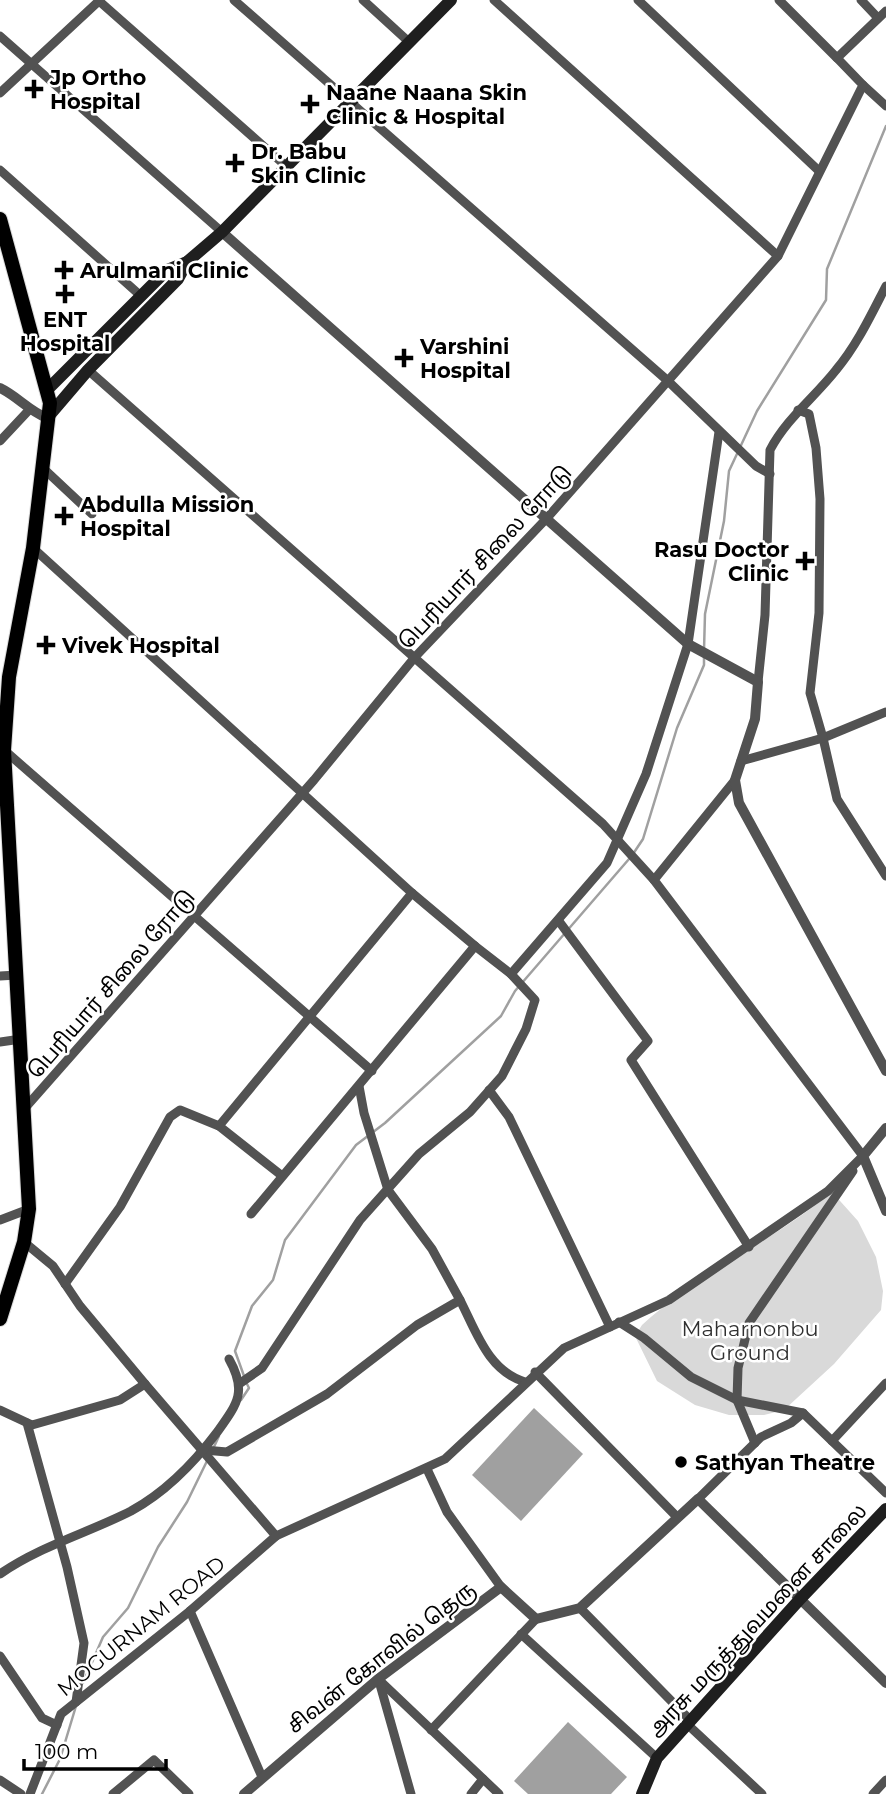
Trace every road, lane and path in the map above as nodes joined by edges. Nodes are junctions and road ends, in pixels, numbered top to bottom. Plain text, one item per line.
1 (99, 0) edge
2 (234, 0) edge
3 (363, 0) edge
4 (452, 0) edge
5 (494, 0) edge
6 (638, 0) edge
7 (779, 0) edge
8 (861, 0) edge
9 (886, 10) edge
10 (878, 18) junction
11 (0, 36) edge
12 (410, 42) junction
13 (837, 58) junction
14 (33, 64) junction
15 (863, 85) junction
16 (0, 93) edge
17 (349, 104) junction
18 (886, 106) edge
19 (287, 167) junction
20 (0, 170) edge
21 (819, 171) junction
22 (0, 219) edge
23 (222, 232) junction
24 (778, 257) junction
25 (187, 262) junction
26 (886, 286) edge
27 (141, 296) junction
28 (88, 370) junction
29 (668, 381) junction
30 (0, 388) edge
31 (48, 389) junction
32 (29, 410) junction
33 (798, 410) junction
34 (47, 418) junction
35 (719, 432) junction
36 (0, 441) edge
37 (44, 469) junction
38 (770, 474) junction
39 (92, 514) dead end
40 (547, 517) junction
41 (33, 548) junction
42 (688, 644) junction
43 (415, 657) junction
44 (5, 673) edge
45 (758, 682) junction
46 (886, 712) edge
47 (823, 738) junction
48 (4, 750) junction
49 (741, 761) junction
50 (735, 780) junction
51 (304, 792) junction
52 (4, 810) edge
53 (619, 841) junction
54 (886, 876) edge
55 (654, 880) junction
56 (412, 893) junction
57 (193, 916) junction
58 (558, 920) junction
59 (475, 946) junction
60 (17, 975) junction
61 (512, 975) junction
62 (0, 976) edge
63 (311, 1017) junction
64 (21, 1039) junction
65 (0, 1042) edge
66 (372, 1071) junction
67 (886, 1071) edge
68 (359, 1086) junction
69 (489, 1090) junction
70 (25, 1108) junction
71 (219, 1126) junction
72 (886, 1128) edge
73 (863, 1156) junction
74 (281, 1175) junction
75 (388, 1190) junction
76 (30, 1209) junction
77 (886, 1211) edge
78 (251, 1214) dead end
79 (0, 1220) edge
80 (24, 1242) junction
81 (748, 1247) junction
82 (65, 1284) junction
83 (460, 1300) junction
84 (0, 1319) edge
85 (614, 1324) junction
86 (229, 1359) dead end
87 (535, 1372) junction
88 (525, 1382) junction
89 (886, 1383) edge
90 (145, 1384) junction
91 (239, 1384) junction
92 (737, 1400) junction
93 (0, 1410) edge
94 (803, 1413) junction
95 (27, 1423) junction
96 (832, 1441) junction
97 (755, 1444) junction
98 (204, 1450) junction
99 (427, 1469) junction
100 (886, 1493) edge
101 (698, 1499) junction
102 (886, 1509) edge
103 (677, 1517) junction
104 (276, 1536) junction
105 (59, 1543) junction
106 (0, 1574) edge
107 (501, 1587) junction
108 (801, 1598) junction
109 (580, 1608) junction
110 (190, 1611) junction
111 (536, 1619) junction
112 (521, 1634) junction
113 (0, 1656) edge
114 (378, 1679) junction
115 (886, 1683) edge
116 (76, 1702) junction
117 (688, 1722) junction
118 (57, 1725) junction
119 (431, 1730) junction
120 (657, 1758) junction
121 (262, 1777) junction
122 (484, 1779) junction
123 (0, 1780) edge
124 (886, 1780) edge
125 (22, 1794) edge
126 (30, 1794) edge
127 (113, 1794) edge
128 (189, 1794) edge
129 (244, 1794) edge
130 (411, 1794) edge
131 (471, 1794) edge
132 (499, 1794) edge
133 (642, 1794) edge
134 (762, 1794) edge
135 (873, 1794) edge

1 - 14 street
1 - 19 street
2 - 17 street
3 - 12 street
4 - 12 main road
5 - 24 street
6 - 21 street
7 - 13 street
8 - 10 street
9 - 10 street
10 - 13 street
11 - 14 street
12 - 17 main road
13 - 15 street
14 - 16 street
14 - 23 street
15 - 18 street
15 - 21 street, பெரியார் சிலை ரோடு
17 - 19 main road
17 - 29 street
19 - 23 main road
20 - 27 street
21 - 24 street, பெரியார் சிலை ரோடு
22 - 31 main road
23 - 25 main road
23 - 40 street
24 - 29 street, பெரியார் சிலை ரோடு
25 - 27 main road
25 - 28 main road
26 - 33 street
27 - 31 main road
28 - 34 main road
28 - 43 street
29 - 35 street
29 - 40 street, பெரியார் சிலை ரோடு
30 - 32 street
31 - 34 main road
32 - 34 street
32 - 36 street
33 - 38 street
33 - 47 street
34 - 37 main road
35 - 38 street
35 - 42 street
37 - 39 street
37 - 41 main road
38 - 45 street
40 - 42 street
40 - 43 street, பெரியார் சிலை ரோடு
41 - 44 main road
41 - 51 street
42 - 45 street
42 - 53 street
43 - 51 street, பெரியார் சிலை ரோடு
43 - 53 street
44 - 48 main road
45 - 49 street
46 - 47 street
47 - 49 street
47 - 54 street
48 - 52 main road
48 - 57 street
49 - 50 street
50 - 55 street
50 - 67 street
51 - 56 street
51 - 57 street, பெரியார் சிலை ரோடு
52 - 60 main road
53 - 55 street
53 - 58 street
55 - 73 street
56 - 59 street
56 - 63 street
57 - 63 street
57 - 70 street, பெரியார் சிலை ரோடு
58 - 61 street
58 - 81 street
59 - 61 street
59 - 66 street
60 - 62 street
60 - 64 main road
61 - 69 street
63 - 66 street
63 - 71 street
64 - 65 street
64 - 70 main road
66 - 68 street
68 - 74 street
68 - 75 street
69 - 75 street
69 - 85 street
70 - 76 main road
71 - 74 street
71 - 82 street
72 - 73 street
73 - 77 street
73 - 81 street, MOGURNAM ROAD
73 - 92 street
74 - 78 street
75 - 83 street
75 - 91 street
76 - 79 street
76 - 80 main road
80 - 82 street
80 - 84 main road
81 - 85 street, MOGURNAM ROAD
82 - 90 street
83 - 88 street
83 - 98 street
85 - 87 street, MOGURNAM ROAD
85 - 92 street
86 - 91 street
87 - 88 street, MOGURNAM ROAD
87 - 103 street
88 - 99 street, MOGURNAM ROAD
89 - 96 street
90 - 95 street
90 - 98 street
91 - 98 street
92 - 94 street
92 - 97 street
93 - 95 street
94 - 96 street
94 - 97 street
95 - 105 street
96 - 100 street
97 - 101 street
98 - 104 street
98 - 105 street
99 - 104 street, MOGURNAM ROAD
99 - 107 street
101 - 103 street
101 - 108 street
102 - 108 main road, அரசு மருத்துவமனை சாலை
103 - 109 street
104 - 110 street, MOGURNAM ROAD
105 - 106 street
105 - 116 street
107 - 111 street, சிவன் கோவில் தெரு
107 - 114 street, சிவன் கோவில் தெரு
108 - 115 street
108 - 117 main road, அரசு மருத்துவமனை சாலை
109 - 111 street
109 - 117 street
110 - 116 street, MOGURNAM ROAD
110 - 121 street
111 - 112 street
112 - 119 street
112 - 120 street
113 - 118 street
114 - 119 street
114 - 121 street, சிவன் கோவில் தெரு
114 - 130 street
116 - 118 street, MOGURNAM ROAD
117 - 120 main road, அரசு மருத்துவமனை சாலை
117 - 134 street
118 - 126 street, MOGURNAM ROAD
119 - 122 street
120 - 133 main road, அரசு மருத்துவமனை சாலை
121 - 129 street, சிவன் கோவில் தெரு
122 - 131 street
122 - 132 street
123 - 125 street
124 - 135 street
127 - 128 street

